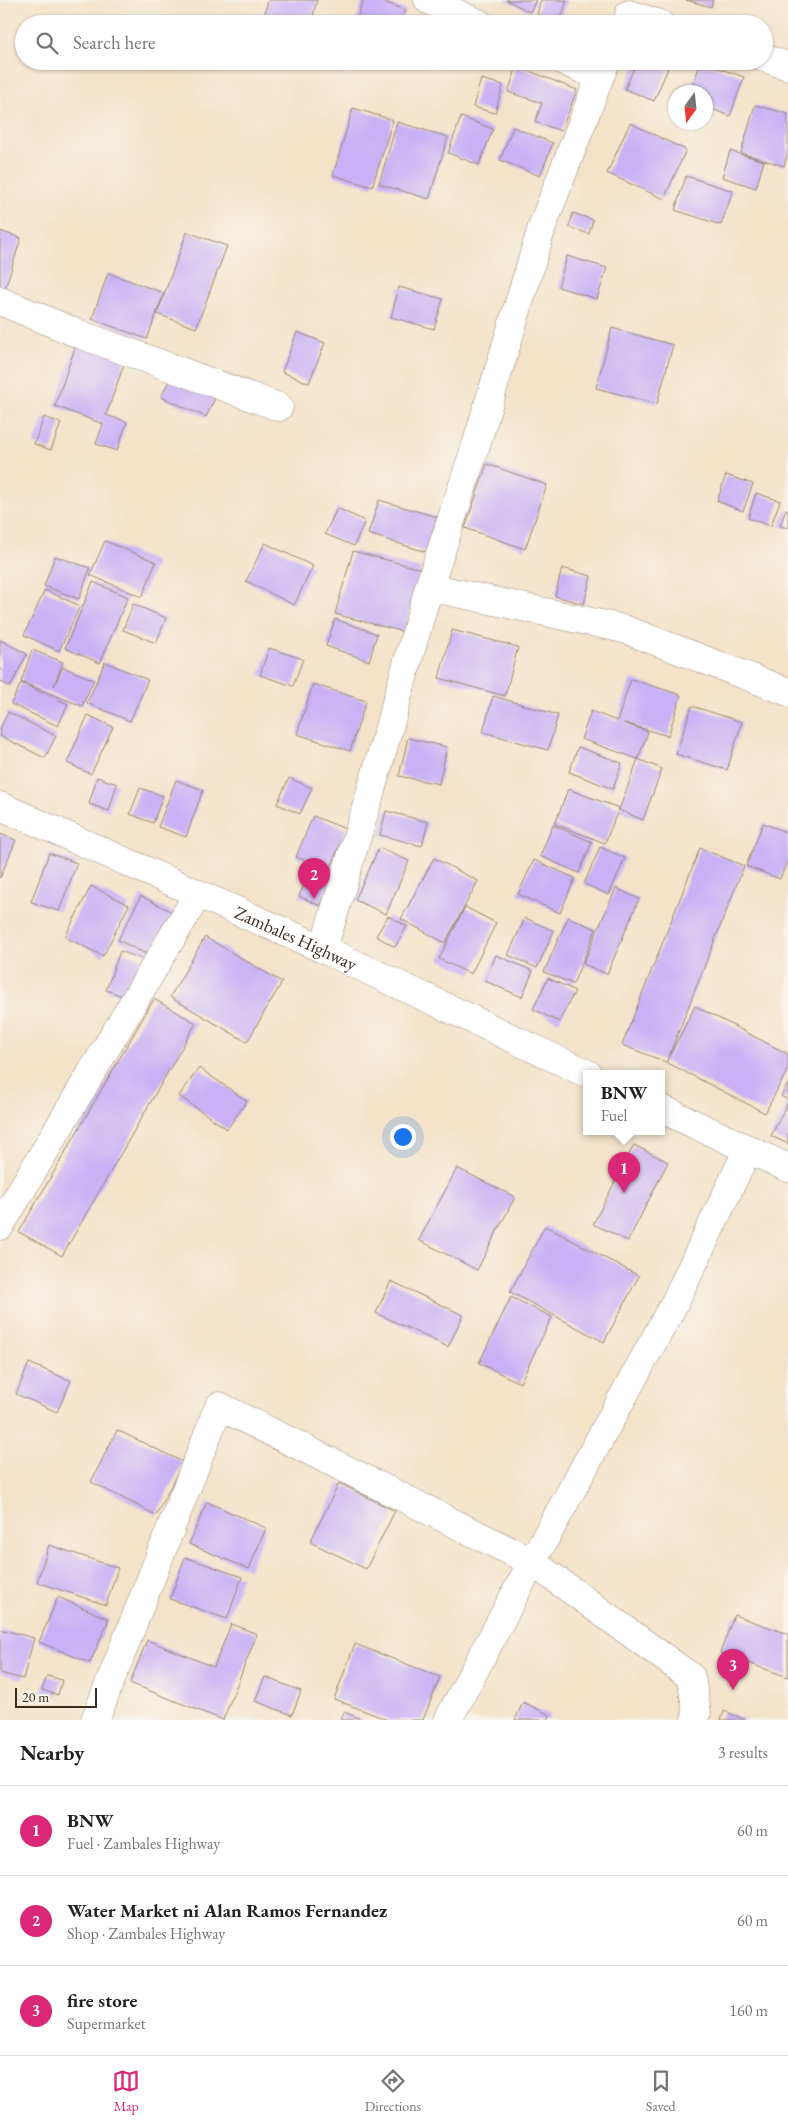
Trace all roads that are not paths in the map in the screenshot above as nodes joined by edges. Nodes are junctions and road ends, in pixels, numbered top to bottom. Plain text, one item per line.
1 (428, 0) edge
2 (460, 15) edge
3 (773, 61) edge
4 (788, 66) edge
5 (603, 70) edge
6 (0, 301) edge
7 (280, 407) dead end
8 (429, 587) junction
9 (788, 692) edge
10 (0, 806) edge
11 (198, 894) junction
12 (323, 949) junction
13 (583, 1072) edge
14 (665, 1110) edge
15 (748, 1149) junction
16 (788, 1168) edge
17 (0, 1226) edge
18 (532, 1562) junction
19 (95, 1720) edge
20 (448, 1720) edge
21 (694, 1720) edge

1 - 2 street
3 - 4 street
5 - 8 street
6 - 7 street
8 - 9 street
8 - 12 street
10 - 11 street, Zambales Highway
11 - 12 street, Zambales Highway
11 - 17 street
12 - 13 street, Zambales Highway
14 - 15 street
15 - 16 street
15 - 18 street
18 - 19 street
18 - 20 street
18 - 21 street

